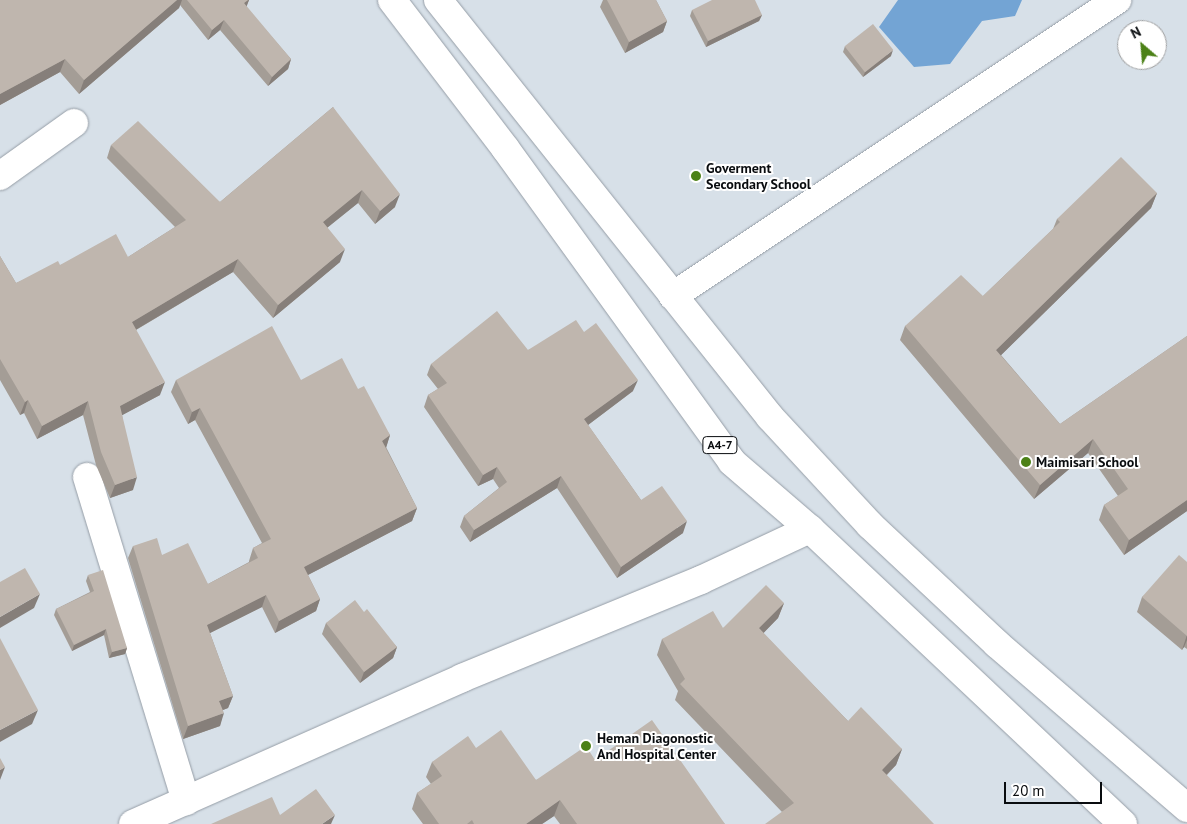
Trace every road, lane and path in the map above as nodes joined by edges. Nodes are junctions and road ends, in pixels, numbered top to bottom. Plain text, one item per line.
1 (392, 0) edge
2 (438, 0) edge
3 (1117, 0) edge
4 (74, 124) dead end
5 (0, 176) edge
6 (612, 219) junction
7 (575, 244) junction
8 (673, 296) junction
9 (87, 477) dead end
10 (810, 529) junction
11 (186, 801) junction
12 (1187, 808) edge
13 (132, 824) edge
14 (1123, 824) edge

1 - 7 main road, A4-7
2 - 6 main road
3 - 8 main road
4 - 5 main road
6 - 7 main road
6 - 8 main road
7 - 10 main road, A4-7
8 - 12 main road
9 - 11 main road
10 - 11 main road
10 - 14 main road, A4-7
11 - 13 main road

